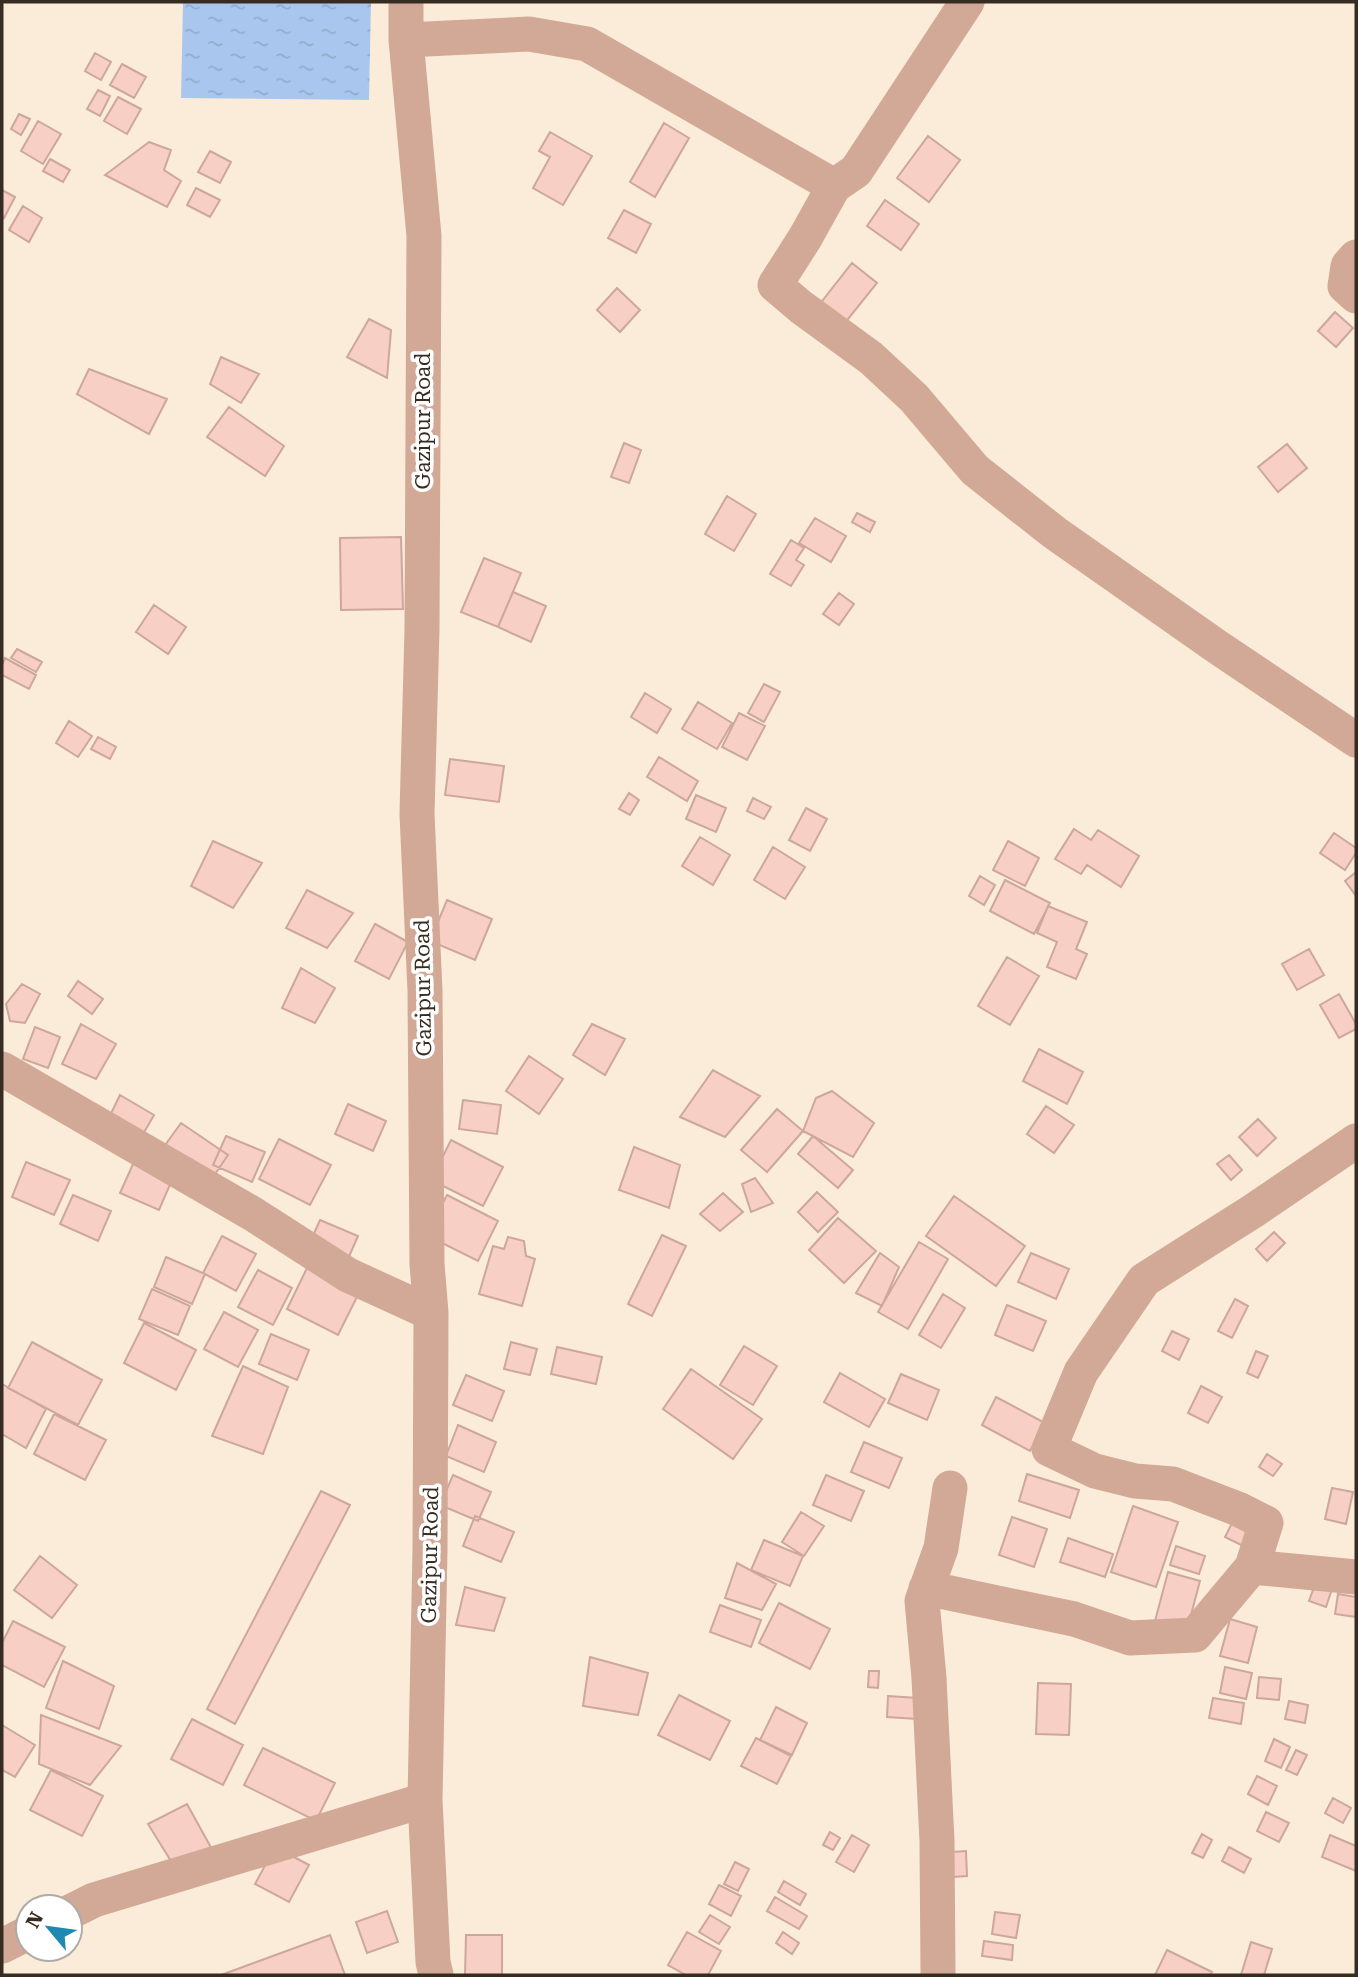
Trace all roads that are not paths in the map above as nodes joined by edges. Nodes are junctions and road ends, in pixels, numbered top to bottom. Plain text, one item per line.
1 (406, 2) edge
2 (967, 2) edge
3 (406, 40) junction
4 (834, 186) junction
5 (1356, 257) edge
6 (1356, 296) edge
7 (1356, 740) edge
8 (2, 1069) edge
9 (1356, 1141) edge
10 (431, 1312) junction
11 (950, 1488) dead end
12 (1252, 1567) junction
13 (1356, 1577) edge
14 (926, 1588) junction
15 (425, 1800) junction
16 (84, 1904) edge
17 (436, 1975) edge
18 (938, 1975) edge

1 - 3 street, Gazipur Road
2 - 4 street
3 - 4 street
3 - 10 street, Gazipur Road
4 - 7 street
5 - 6 street
8 - 10 street
9 - 12 street
10 - 15 street, Gazipur Road
11 - 14 street
12 - 13 street
12 - 14 street
14 - 18 street
15 - 16 street
15 - 17 street, Gazipur Road

